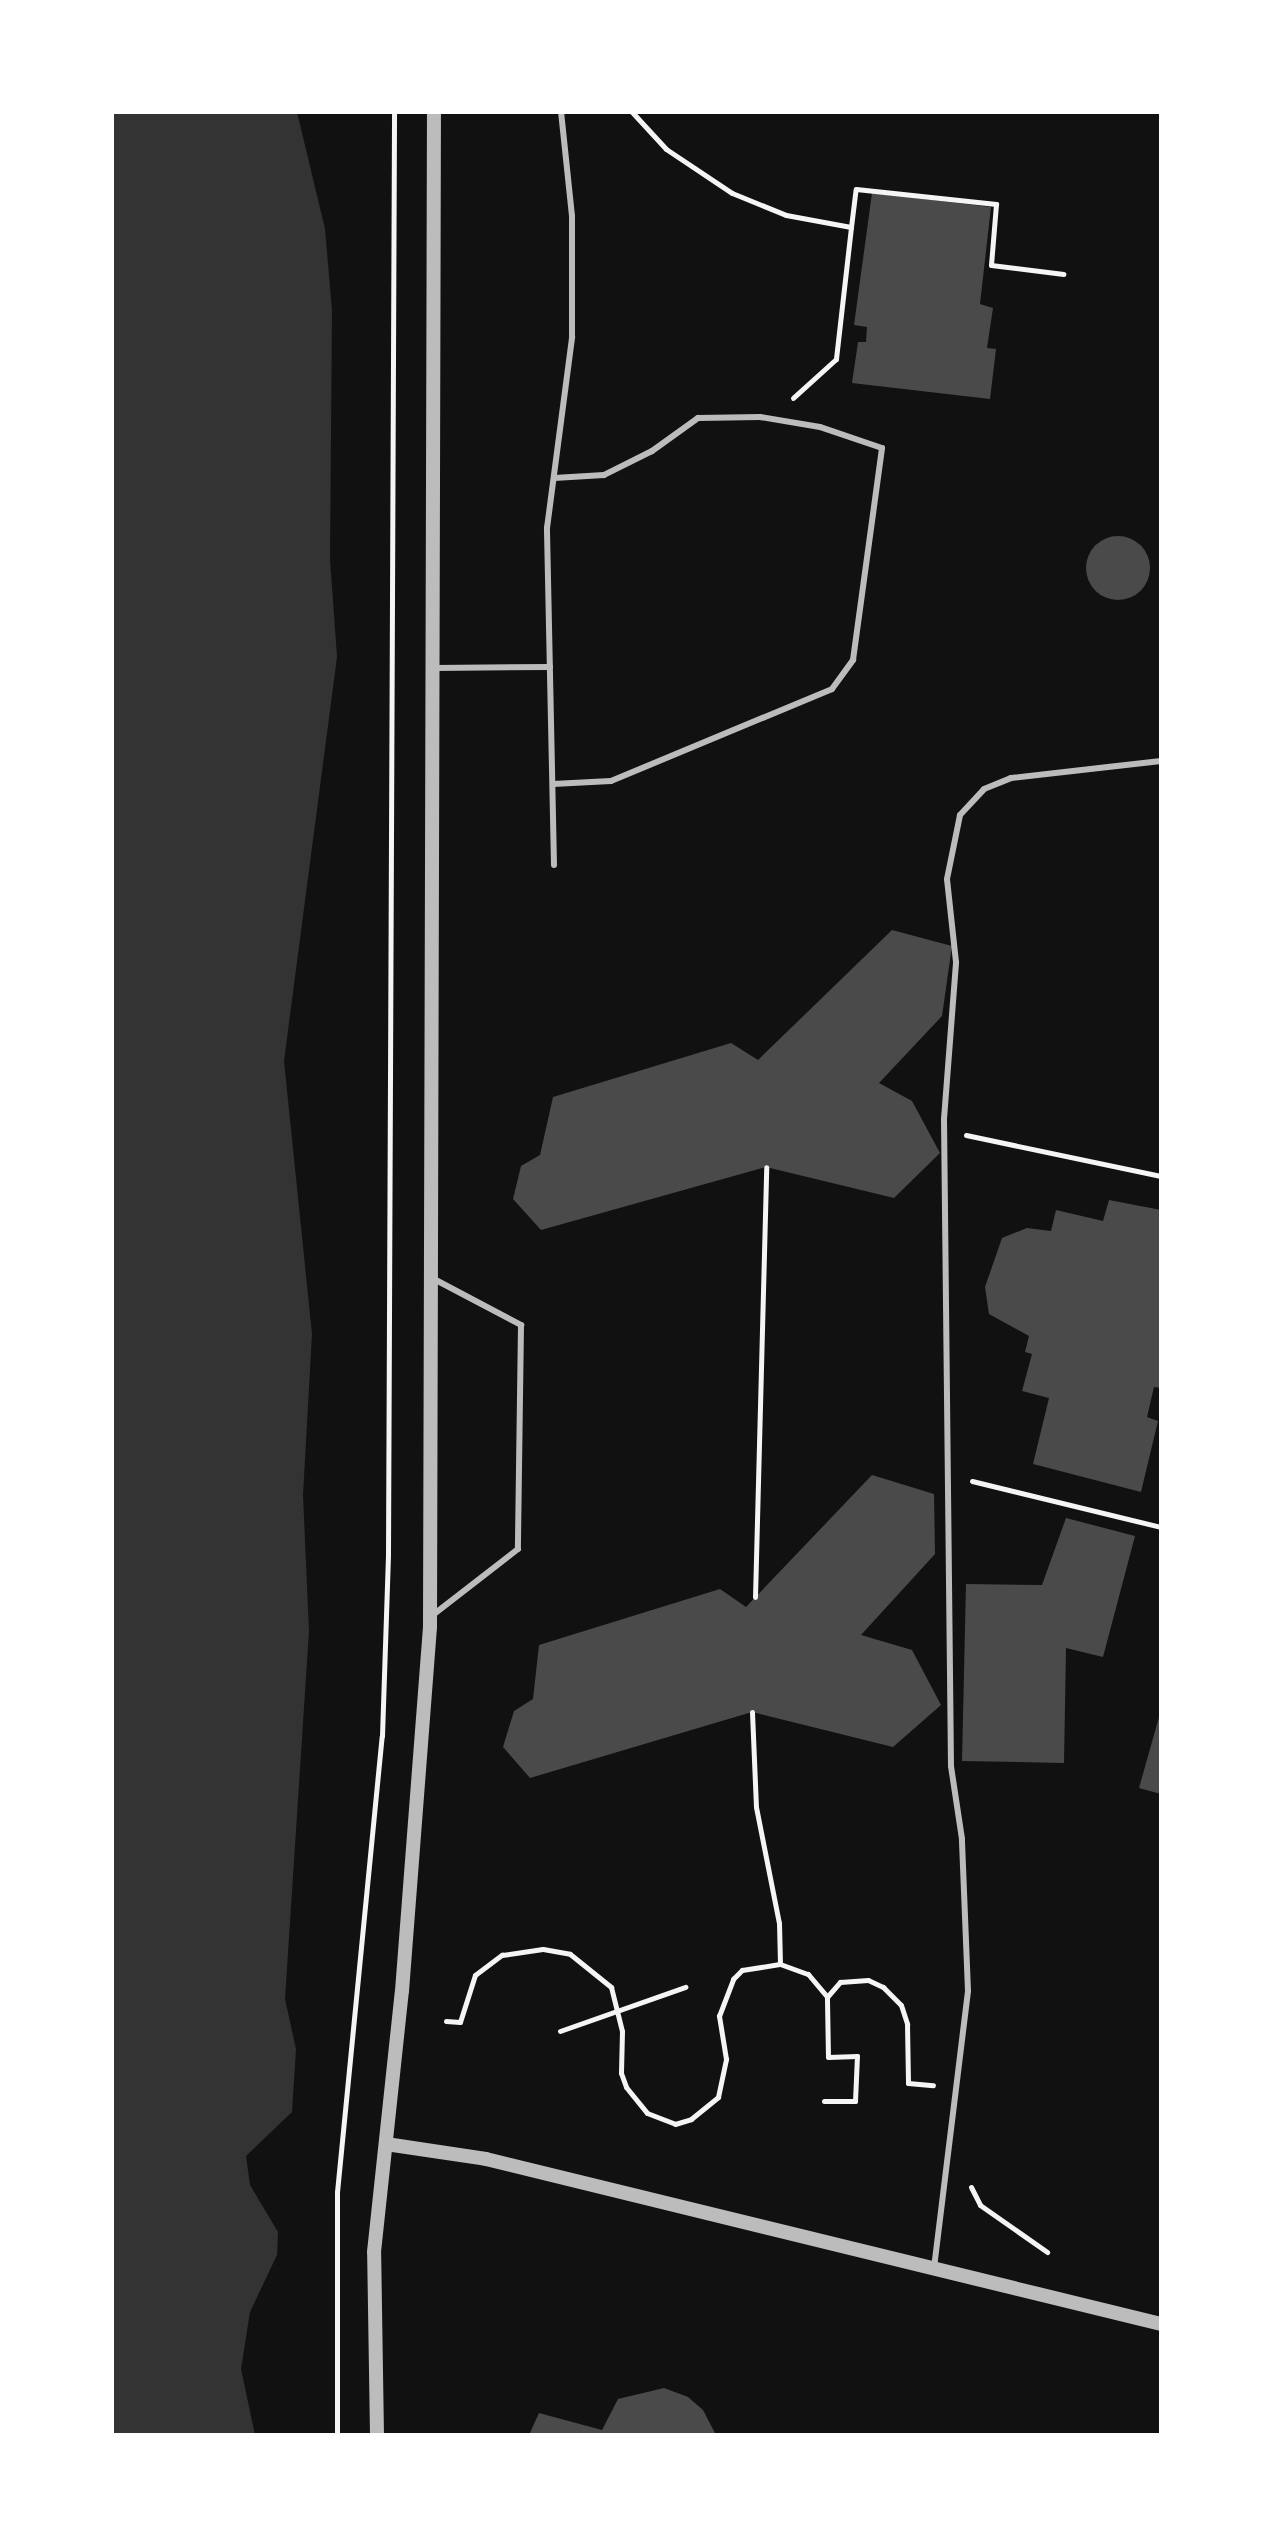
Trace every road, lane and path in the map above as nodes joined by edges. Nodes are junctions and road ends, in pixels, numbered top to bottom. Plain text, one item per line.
1 (394, 112) edge
2 (434, 112) edge
3 (561, 112) edge
4 (632, 112) edge
5 (851, 227) junction
6 (1063, 274) dead end
7 (784, 421) junction
8 (554, 478) junction
9 (550, 667) junction
10 (435, 668) junction
11 (1161, 761) edge
12 (553, 784) junction
13 (554, 865) dead end
14 (944, 1130) junction
15 (766, 1167) dead end
16 (1161, 1176) edge
17 (432, 1278) junction
18 (945, 1474) junction
19 (1161, 1527) edge
20 (755, 1597) dead end
21 (430, 1617) junction
22 (752, 1712) dead end
23 (780, 1964) junction
24 (685, 1987) dead end
25 (827, 1997) junction
26 (617, 2007) junction
27 (446, 2021) dead end
28 (560, 2031) dead end
29 (955, 2086) junction
30 (824, 2101) dead end
31 (386, 2144) junction
32 (967, 2172) dead end
33 (1047, 2252) dead end
34 (934, 2268) junction
35 (1161, 2324) edge
36 (337, 2435) edge
37 (377, 2435) edge

1 - 36 path
2 - 10 street
3 - 8 lane
4 - 5 path
5 - 6 path
5 - 7 path
7 - 8 lane
7 - 12 lane
8 - 9 lane
9 - 10 lane
9 - 12 lane
10 - 17 street
11 - 14 lane
12 - 13 lane
14 - 16 path
14 - 18 lane
15 - 20 path
17 - 21 street
17 - 21 lane
18 - 19 path
18 - 29 lane
21 - 31 street
22 - 23 path
23 - 25 path
23 - 26 path
24 - 26 path
25 - 29 path
25 - 30 path
26 - 27 path
26 - 28 path
29 - 34 lane
31 - 34 street
31 - 37 street
32 - 33 path
34 - 35 street

